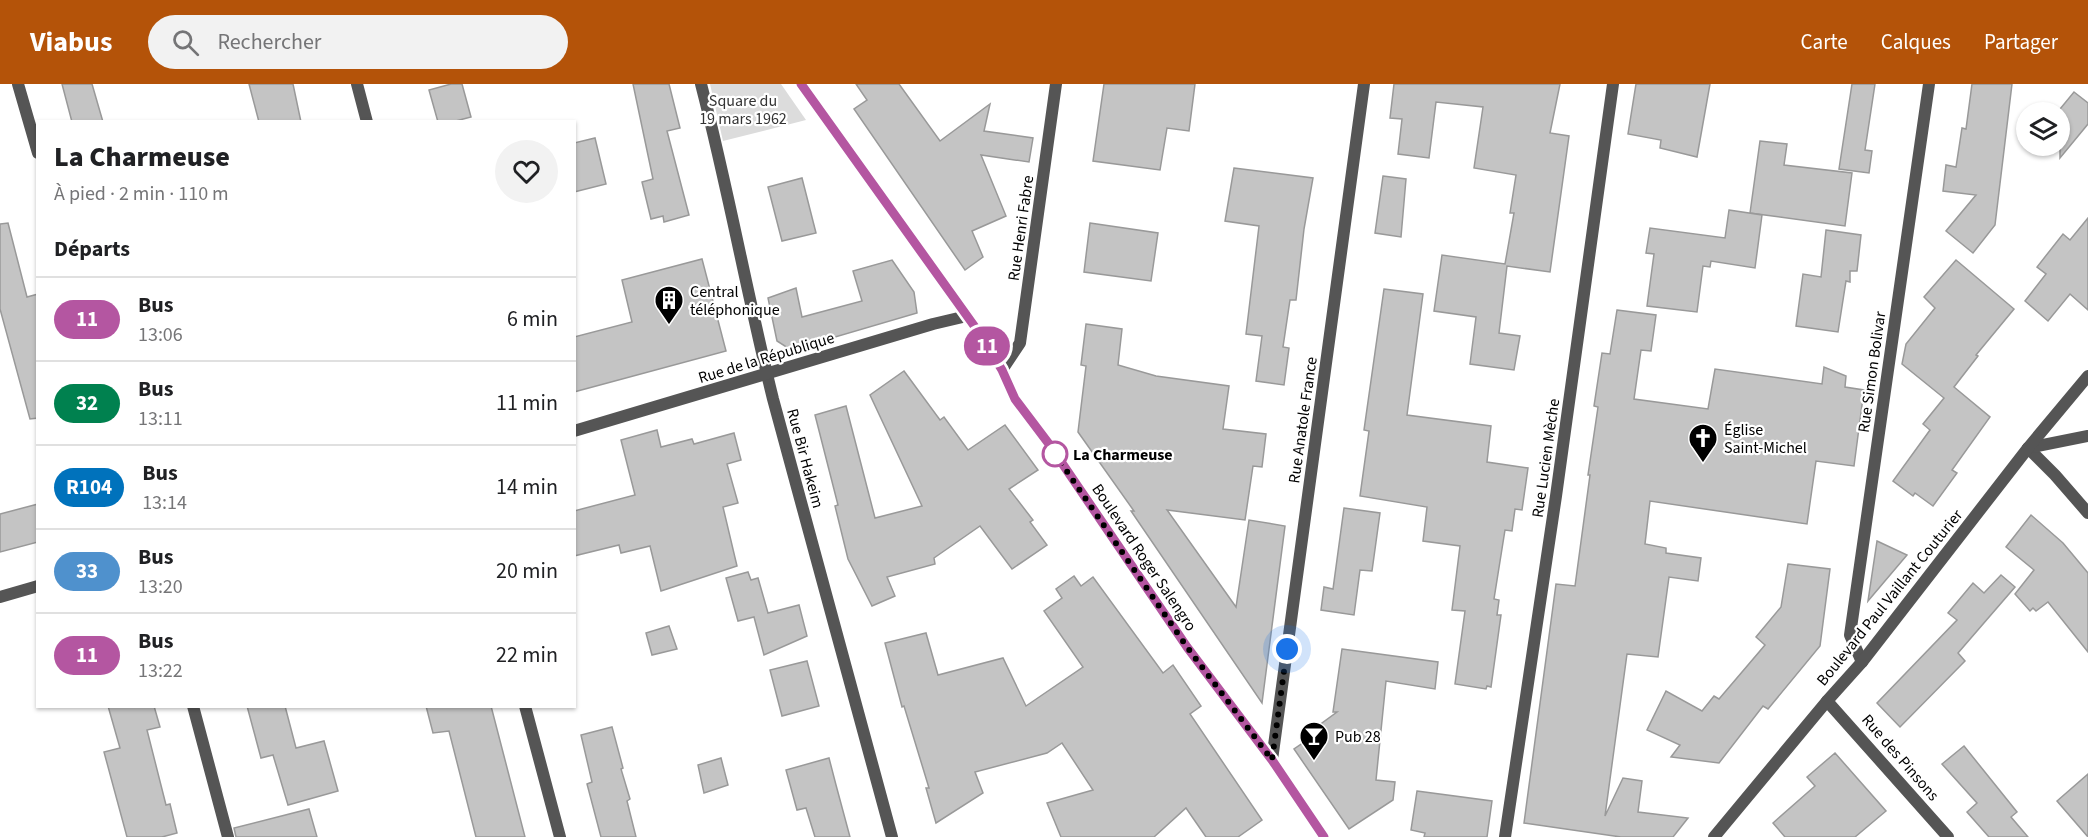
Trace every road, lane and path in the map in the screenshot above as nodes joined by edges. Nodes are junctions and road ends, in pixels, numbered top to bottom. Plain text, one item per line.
1 (18, 84) edge
2 (357, 84) edge
3 (701, 84) edge
4 (801, 84) edge
5 (1056, 84) edge
6 (1364, 84) edge
7 (1613, 84) edge
8 (1929, 84) edge
9 (366, 120) edge
10 (36, 146) edge
11 (967, 316) junction
12 (1002, 370) junction
13 (767, 375) junction
14 (2088, 376) edge
15 (576, 430) edge
16 (2088, 436) edge
17 (2028, 448) junction
18 (2088, 513) edge
19 (36, 587) edge
20 (0, 597) edge
21 (1862, 662) junction
22 (1827, 701) junction
23 (194, 708) edge
24 (526, 708) edge
25 (1272, 760) junction
26 (228, 837) edge
27 (560, 837) edge
28 (892, 837) edge
29 (1324, 837) edge
30 (1505, 837) edge
31 (1714, 837) edge
32 (1948, 837) edge

1 - 10 street
2 - 9 street
3 - 13 street, Rue Bir Hakeim
4 - 11 street, Boulevard Roger Salengro
5 - 12 street, Rue Henri Fabre
6 - 25 street, Rue Anatole France
7 - 30 street, Rue Lucien Mèche
8 - 21 street, Rue Simon Bolivar
11 - 12 street, Boulevard Roger Salengro
11 - 13 street, Rue de la République
12 - 25 street, Boulevard Roger Salengro
13 - 15 street, Rue de la République
13 - 28 street, Rue Bir Hakeim
14 - 17 street, Boulevard Paul Vaillant Couturier
16 - 17 street
17 - 18 street
17 - 21 street, Boulevard Paul Vaillant Couturier
19 - 20 street
21 - 22 street, Boulevard Paul Vaillant Couturier
22 - 31 street, Boulevard Paul Vaillant Couturier
22 - 32 street, Rue des Pinsons
23 - 26 street
24 - 27 street
25 - 29 street, Boulevard Roger Salengro

